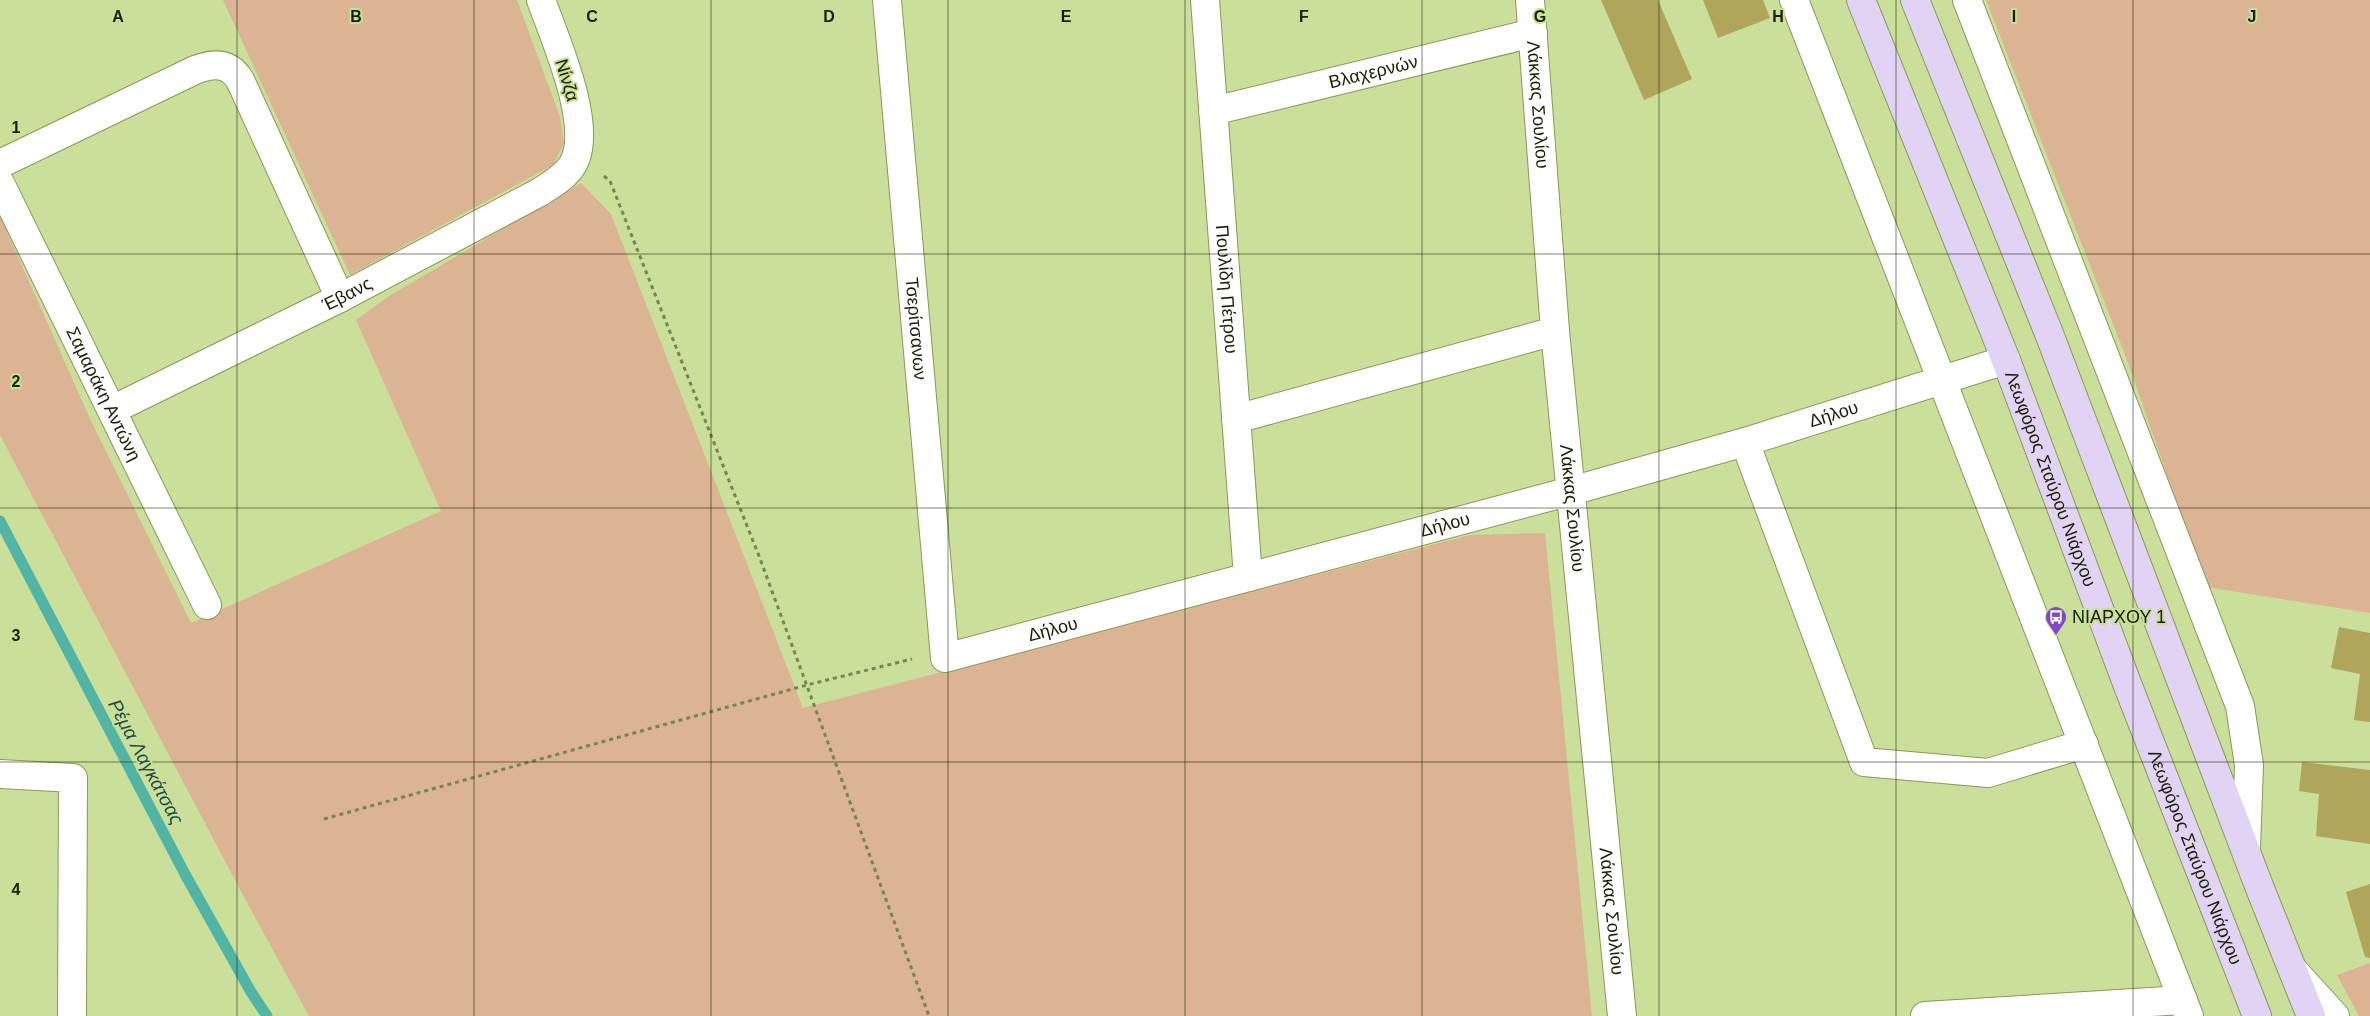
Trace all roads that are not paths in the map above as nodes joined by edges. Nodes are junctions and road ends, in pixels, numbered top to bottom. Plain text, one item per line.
1 (541, 0) edge
2 (887, 0) edge
3 (1205, 0) edge
4 (1530, 0) edge
5 (1794, 0) edge
6 (1860, 0) edge
7 (1915, 0) edge
8 (1967, 0) edge
9 (1533, 33) junction
10 (1213, 111) junction
11 (574, 162) joint
12 (0, 164) edge
13 (0, 183) edge
14 (340, 298) junction
15 (1555, 331) junction
16 (2006, 360) junction
17 (1942, 379) junction
18 (112, 410) junction
19 (1236, 419) junction
20 (1746, 442) junction
21 (1571, 491) junction
22 (1248, 578) junction
23 (207, 605) dead end
24 (945, 658) joint
25 (2084, 744) junction
26 (0, 774) edge
27 (2246, 848) junction
28 (2293, 971) junction
29 (2186, 1008) edge
30 (72, 1016) edge
31 (1622, 1016) edge
32 (1925, 1016) edge
33 (2257, 1016) edge
34 (2311, 1016) edge
35 (2335, 1016) edge

1 - 11 street, Νίνζα
2 - 24 street, Τσερίτσανων
3 - 10 street, Πουλίδη Πέτρου
4 - 9 street, Λάκκας Σουλίου
5 - 17 street
6 - 16 main road, Λεωφόρος Σταύρου Νιάρχου
7 - 27 main road
8 - 27 street
9 - 10 street, Βλαχερνών
9 - 15 street, Λάκκας Σουλίου
10 - 19 street, Πουλίδη Πέτρου
11 - 14 street, Έβανς
12 - 14 street
13 - 18 street, Σαμαράκη Αντώνη
14 - 18 street, Έβανς
15 - 19 street
15 - 21 street, Λάκκας Σουλίου
16 - 17 street, Δήλου
16 - 33 main road, Λεωφόρος Σταύρου Νιάρχου
17 - 20 street, Δήλου
17 - 25 street
18 - 23 street, Σαμαράκη Αντώνη
19 - 22 street, Πουλίδη Πέτρου
20 - 21 street, Δήλου
20 - 25 street
21 - 22 street, Δήλου
21 - 31 street, Λάκκας Σουλίου
22 - 24 street, Δήλου
25 - 29 street
26 - 30 street
27 - 28 main road
28 - 34 main road
28 - 35 street
29 - 32 street

